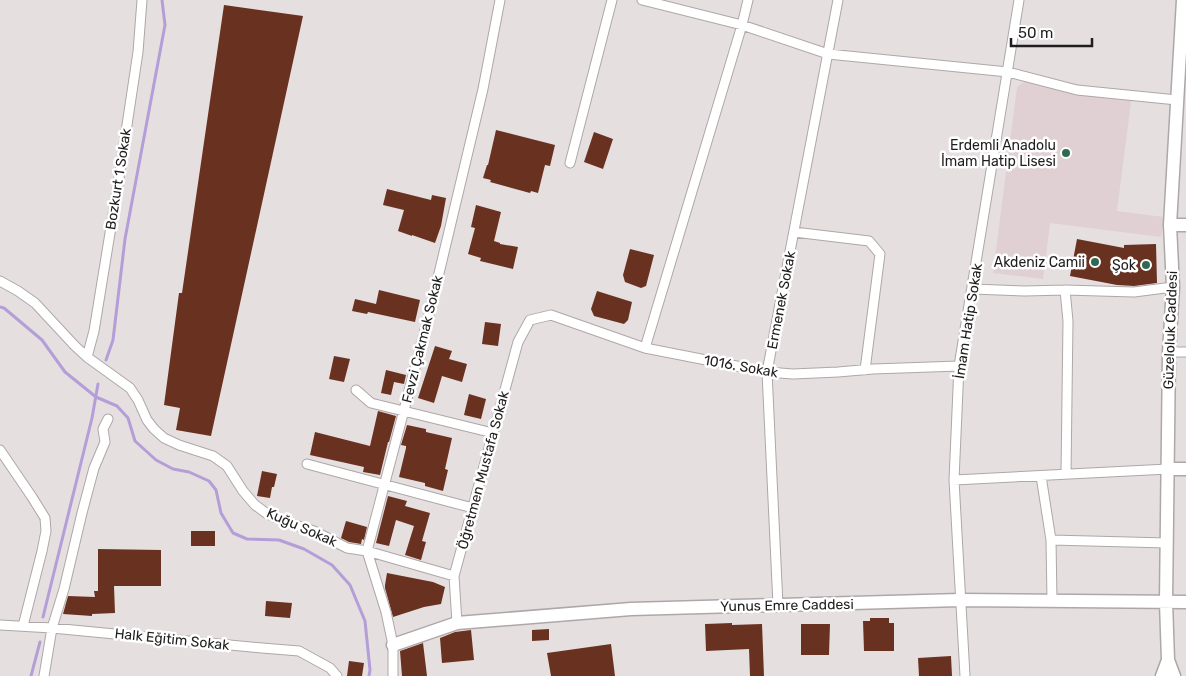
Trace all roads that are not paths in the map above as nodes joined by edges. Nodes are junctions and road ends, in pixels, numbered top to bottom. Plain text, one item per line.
1 (142, 0) edge
2 (500, 0) edge
3 (612, 0) edge
4 (642, 0) edge
5 (748, 0) edge
6 (838, 0) edge
7 (1020, 0) edge
8 (1183, 0) edge
9 (742, 25) junction
10 (828, 54) junction
11 (1008, 72) junction
12 (1180, 104) edge
13 (570, 163) dead end
14 (1170, 224) junction
15 (1186, 224) edge
16 (794, 232) junction
17 (0, 281) edge
18 (1173, 288) junction
19 (972, 289) junction
20 (1064, 290) junction
21 (530, 320) joint
22 (645, 348) junction
23 (1169, 352) junction
24 (1186, 352) edge
25 (87, 357) junction
26 (959, 366) junction
27 (865, 370) junction
28 (767, 372) junction
29 (356, 390) dead end
30 (403, 411) junction
31 (108, 419) dead end
32 (493, 433) junction
33 (0, 450) edge
34 (307, 464) dead end
35 (1168, 469) junction
36 (1186, 469) edge
37 (1066, 474) junction
38 (1040, 476) junction
39 (954, 480) junction
40 (384, 485) junction
41 (473, 508) junction
42 (1051, 540) junction
43 (1167, 543) junction
44 (367, 551) junction
45 (454, 576) junction
46 (960, 600) junction
47 (1052, 601) junction
48 (1166, 602) junction
49 (1186, 602) edge
50 (778, 605) junction
51 (457, 623) junction
52 (0, 625) edge
53 (23, 626) junction
54 (52, 628) junction
55 (393, 645) junction
56 (1168, 660) junction
57 (44, 676) edge
58 (336, 676) edge
59 (393, 676) edge
60 (965, 676) edge
61 (1162, 676) edge
62 (1174, 676) edge

1 - 25 street, Bozkurt 1 Sokak
2 - 30 street, Fevzi Çakmak Sokak
3 - 13 street
4 - 9 street
5 - 9 street
6 - 10 street, Ermenek Sokak
7 - 11 street, İmam Hatip Sokak
8 - 12 street, Güzeloluk Caddesi
9 - 10 street
9 - 22 street
10 - 11 street
10 - 16 street, Ermenek Sokak
11 - 12 street
11 - 19 street, İmam Hatip Sokak
12 - 14 street, Güzeloluk Caddesi
14 - 15 street
14 - 18 street, Güzeloluk Caddesi
16 - 27 street
16 - 28 street, Ermenek Sokak
17 - 25 street, Kuğu Sokak
18 - 20 street
18 - 23 street, Güzeloluk Caddesi
19 - 20 street
19 - 26 street, İmam Hatip Sokak
20 - 37 street
21 - 22 street, 1016. Sokak
21 - 32 street, Öğretmen Mustafa Sokak
22 - 28 street, 1016. Sokak
23 - 24 street
23 - 35 street, Güzeloluk Caddesi
25 - 44 street, Kuğu Sokak
26 - 27 street, 1016. Sokak
26 - 39 street, İmam Hatip Sokak
27 - 28 street, 1016. Sokak
28 - 50 street, Ermenek Sokak
29 - 30 street
30 - 32 street
30 - 40 street, Fevzi Çakmak Sokak
31 - 54 street
32 - 41 street, Öğretmen Mustafa Sokak
33 - 53 street
34 - 40 street
35 - 36 street
35 - 37 street
35 - 43 street, Güzeloluk Caddesi
37 - 38 street
38 - 39 street
38 - 42 street
39 - 46 street, İmam Hatip Sokak
40 - 41 street
40 - 44 street, Fevzi Çakmak Sokak
41 - 45 street, Öğretmen Mustafa Sokak
42 - 43 street
42 - 47 street
43 - 48 street, Güzeloluk Caddesi
44 - 45 street, Kuğu Sokak
44 - 55 street
45 - 51 street, Öğretmen Mustafa Sokak
46 - 47 street, Yunus Emre Caddesi
46 - 50 street, Yunus Emre Caddesi
46 - 60 street, İmam Hatip Sokak
47 - 48 street, Yunus Emre Caddesi
48 - 49 street, Yunus Emre Caddesi
48 - 56 street, Güzeloluk Caddesi
50 - 51 street, Yunus Emre Caddesi
51 - 55 street, Yunus Emre Caddesi
52 - 53 street, Halk Eğitim Sokak
53 - 54 street, Halk Eğitim Sokak
54 - 57 street
54 - 58 street, Halk Eğitim Sokak
55 - 59 street
56 - 61 street, Güzeloluk Caddesi
56 - 62 street, Güzeloluk Caddesi

